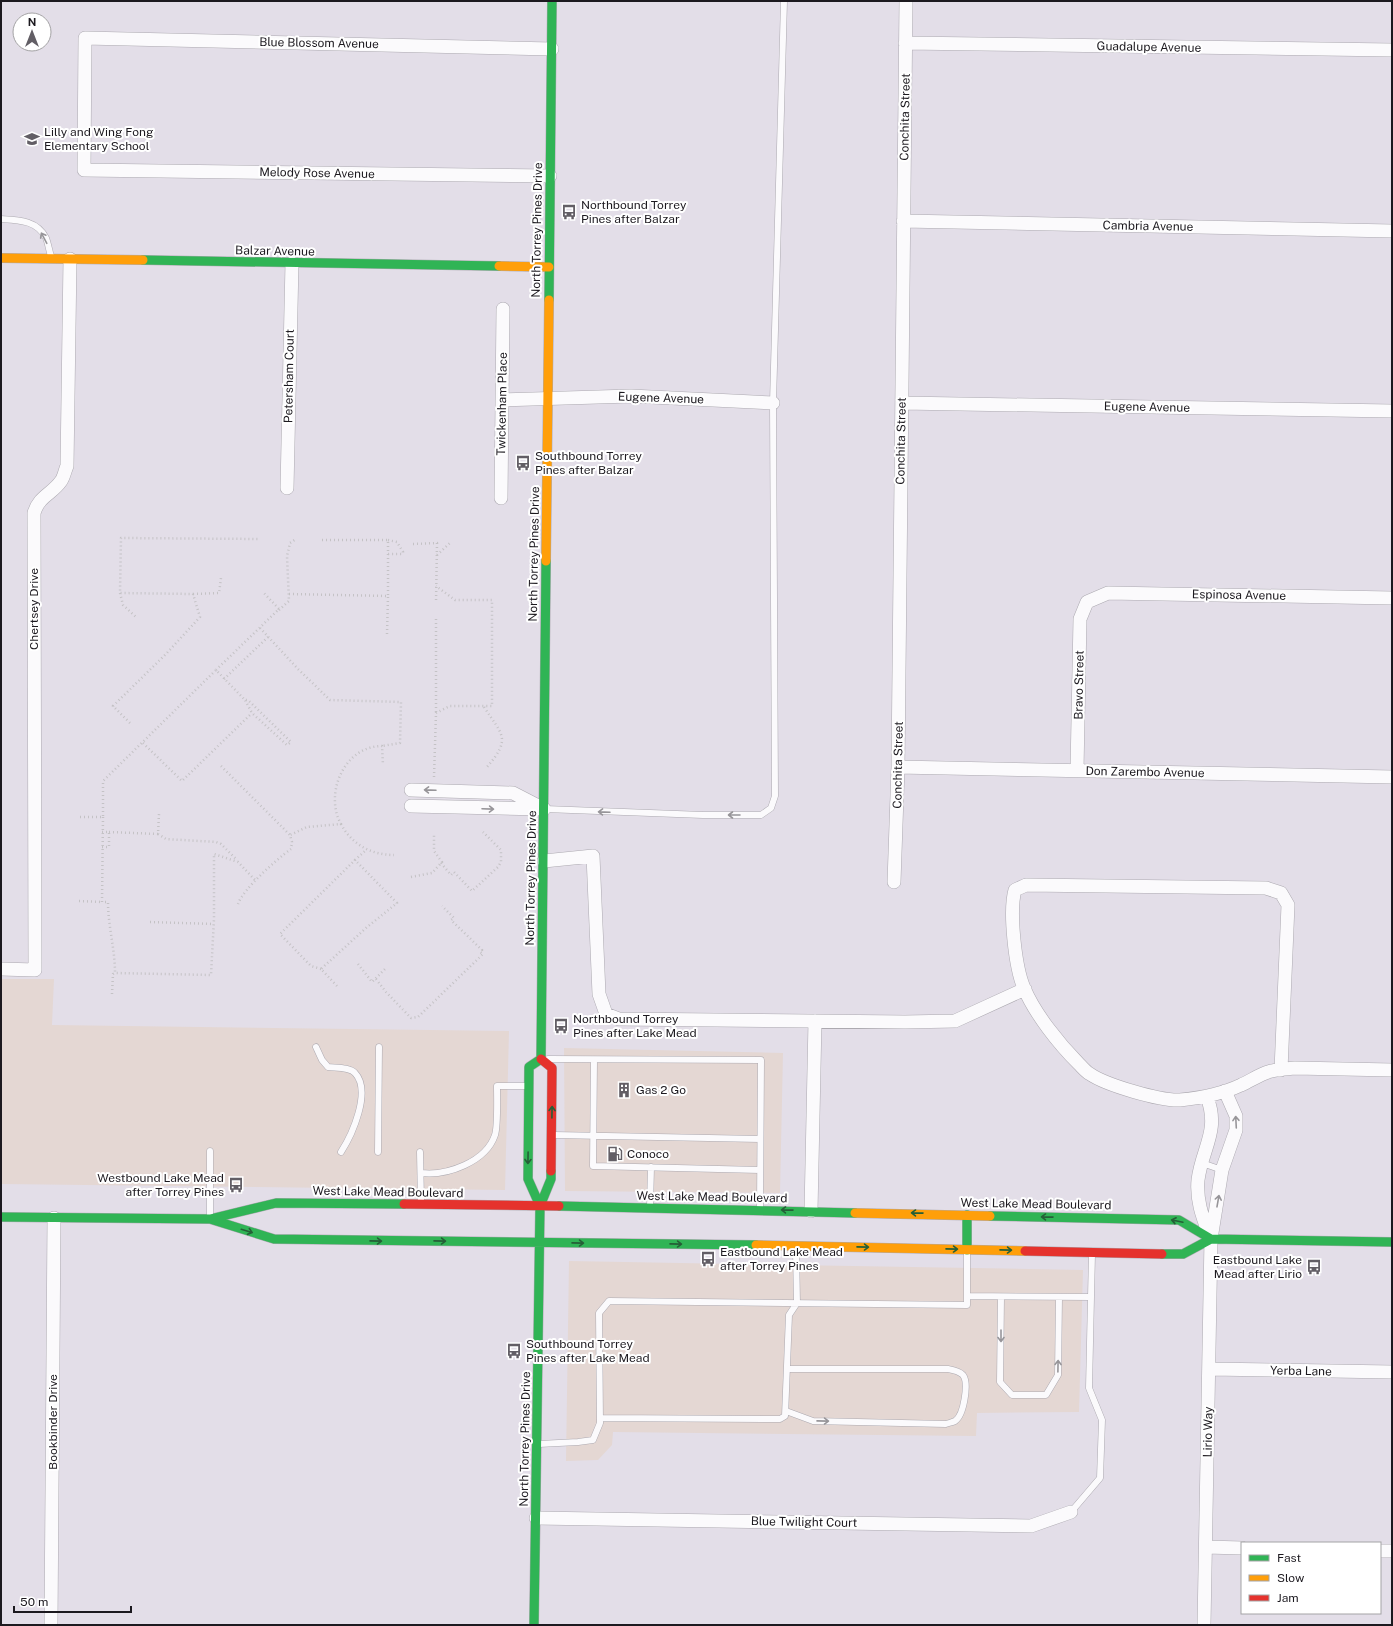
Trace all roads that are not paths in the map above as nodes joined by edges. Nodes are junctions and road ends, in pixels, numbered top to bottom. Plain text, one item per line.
1 (552, 1) edge
2 (784, 1) edge
3 (906, 1) edge
4 (905, 43) junction
5 (552, 49) junction
6 (1392, 50) edge
7 (84, 170) joint
8 (550, 176) junction
9 (1, 219) edge
10 (904, 221) junction
11 (1392, 232) edge
12 (1, 258) edge
13 (51, 258) junction
14 (70, 259) junction
15 (292, 263) junction
16 (549, 267) junction
17 (503, 309) dead end
18 (502, 400) junction
19 (548, 400) junction
20 (773, 403) junction
21 (902, 403) junction
22 (1392, 411) edge
23 (287, 488) dead end
24 (501, 498) dead end
25 (1392, 598) edge
26 (1088, 602) joint
27 (898, 767) junction
28 (1077, 770) junction
29 (1392, 777) edge
30 (411, 790) dead end
31 (464, 800) junction
32 (411, 806) dead end
33 (544, 809) junction
34 (544, 861) junction
35 (894, 882) dead end
36 (1, 969) edge
37 (1025, 990) junction
38 (815, 1021) junction
39 (316, 1046) dead end
40 (379, 1047) dead end
41 (541, 1059) junction
42 (594, 1060) junction
43 (1281, 1070) junction
44 (1392, 1070) edge
45 (528, 1086) junction
46 (1225, 1091) junction
47 (1207, 1097) junction
48 (552, 1135) junction
49 (593, 1136) junction
50 (760, 1139) junction
51 (210, 1151) dead end
52 (341, 1152) dead end
53 (378, 1152) dead end
54 (420, 1152) dead end
55 (1202, 1163) junction
56 (651, 1167) junction
57 (760, 1170) junction
58 (1222, 1170) junction
59 (421, 1174) junction
60 (421, 1204) junction
61 (540, 1206) junction
62 (650, 1208) junction
63 (760, 1210) junction
64 (811, 1211) junction
65 (968, 1215) junction
66 (1, 1217) edge
67 (54, 1218) junction
68 (210, 1219) junction
69 (1211, 1239) junction
70 (540, 1242) junction
71 (1392, 1242) edge
72 (796, 1246) junction
73 (967, 1250) junction
74 (1092, 1252) junction
75 (968, 1296) junction
76 (1001, 1297) junction
77 (1059, 1297) junction
78 (1091, 1297) junction
79 (797, 1303) junction
80 (788, 1369) junction
81 (1210, 1369) junction
82 (1392, 1372) edge
83 (786, 1411) junction
84 (600, 1418) junction
85 (537, 1444) junction
86 (1071, 1512) joint
87 (536, 1518) junction
88 (1206, 1547) junction
89 (1241, 1548) edge
90 (1381, 1550) edge
91 (1392, 1551) edge
92 (51, 1625) edge
93 (534, 1625) edge
94 (1204, 1625) edge

1 - 5 main road, North Torrey Pines Drive
2 - 20 lane
3 - 4 street, Conchita Street
4 - 6 street, Guadalupe Avenue
4 - 10 street, Conchita Street
5 - 7 street, Blue Blossom Avenue
5 - 8 main road, North Torrey Pines Drive
7 - 8 street, Melody Rose Avenue
8 - 16 main road, North Torrey Pines Drive
13 -> 9 lane
10 - 11 street, Cambria Avenue
10 - 21 street, Conchita Street
12 - 13 main road, Balzar Avenue
13 - 14 main road, Balzar Avenue
14 - 15 main road, Balzar Avenue
14 - 36 street, Chertsey Drive
15 - 16 main road, Balzar Avenue
15 - 23 street, Petersham Court
16 - 19 main road, North Torrey Pines Drive
17 - 18 street, Twickenham Place
18 - 19 street, Eugene Avenue
18 - 24 street, Twickenham Place
19 - 20 street, Eugene Avenue
19 - 33 main road, North Torrey Pines Drive
20 -> 33 lane
21 - 22 street, Eugene Avenue
21 - 27 street, Conchita Street
25 - 26 street, Espinosa Avenue
26 - 28 street, Bravo Street
27 - 28 street, Don Zarembo Avenue
27 - 35 street, Conchita Street
28 - 29 street, Don Zarembo Avenue
31 -> 30 street
31 - 32 street
31 - 33 street
33 - 34 main road, North Torrey Pines Drive
34 - 38 street
34 - 41 main road, North Torrey Pines Drive
37 - 38 street
37 - 43 street
37 - 47 street
38 - 64 street
39 - 52 lane
40 - 53 lane
41 - 42 lane
41 - 45 main road, North Torrey Pines Drive
48 -> 41 main road, North Torrey Pines Drive
42 - 49 lane
42 - 50 lane
43 - 44 street
43 - 46 street
45 - 59 lane
45 -> 61 main road, North Torrey Pines Drive
46 - 47 street
58 -> 46 street
47 - 55 street
48 - 49 lane
48 - 61 main road, North Torrey Pines Drive
49 - 50 lane
49 - 56 lane
50 - 57 lane
51 - 68 lane
54 - 59 lane
55 - 58 lane
55 - 69 street
56 - 57 lane
56 - 62 lane
57 - 63 lane
69 -> 58 street
59 - 60 lane
60 - 61 main road, West Lake Mead Boulevard
60 - 68 main road, West Lake Mead Boulevard
61 - 62 main road, West Lake Mead Boulevard
61 - 70 main road, North Torrey Pines Drive
62 - 63 main road, West Lake Mead Boulevard
64 -> 63 main road, West Lake Mead Boulevard
65 -> 64 main road, West Lake Mead Boulevard
69 -> 65 main road, West Lake Mead Boulevard
65 - 73 main road
66 - 67 main road, West Lake Mead Boulevard
67 - 68 main road, West Lake Mead Boulevard
67 - 92 street, Bookbinder Drive
68 -> 70 main road, West Lake Mead Boulevard
69 - 71 main road, West Lake Mead Boulevard
69 - 74 main road, West Lake Mead Boulevard
69 - 81 street, Lirio Way
70 -> 72 main road, West Lake Mead Boulevard
70 - 85 main road, North Torrey Pines Drive
72 -> 73 main road, West Lake Mead Boulevard
72 - 79 lane
73 -> 74 main road, West Lake Mead Boulevard
73 - 75 lane
74 - 78 lane
75 - 76 lane
75 - 79 lane
76 - 77 lane
76 -> 77 lane
77 - 78 lane
78 - 86 lane
79 - 80 lane
79 - 84 lane
80 - 83 lane
83 -> 80 lane
81 - 82 street, Yerba Lane
81 - 88 street, Lirio Way
83 - 84 lane
84 - 85 lane
85 - 87 main road, North Torrey Pines Drive
86 - 87 street, Blue Twilight Court
87 - 93 main road, North Torrey Pines Drive
88 - 89 street
88 - 94 street, Lirio Way
90 - 91 street

